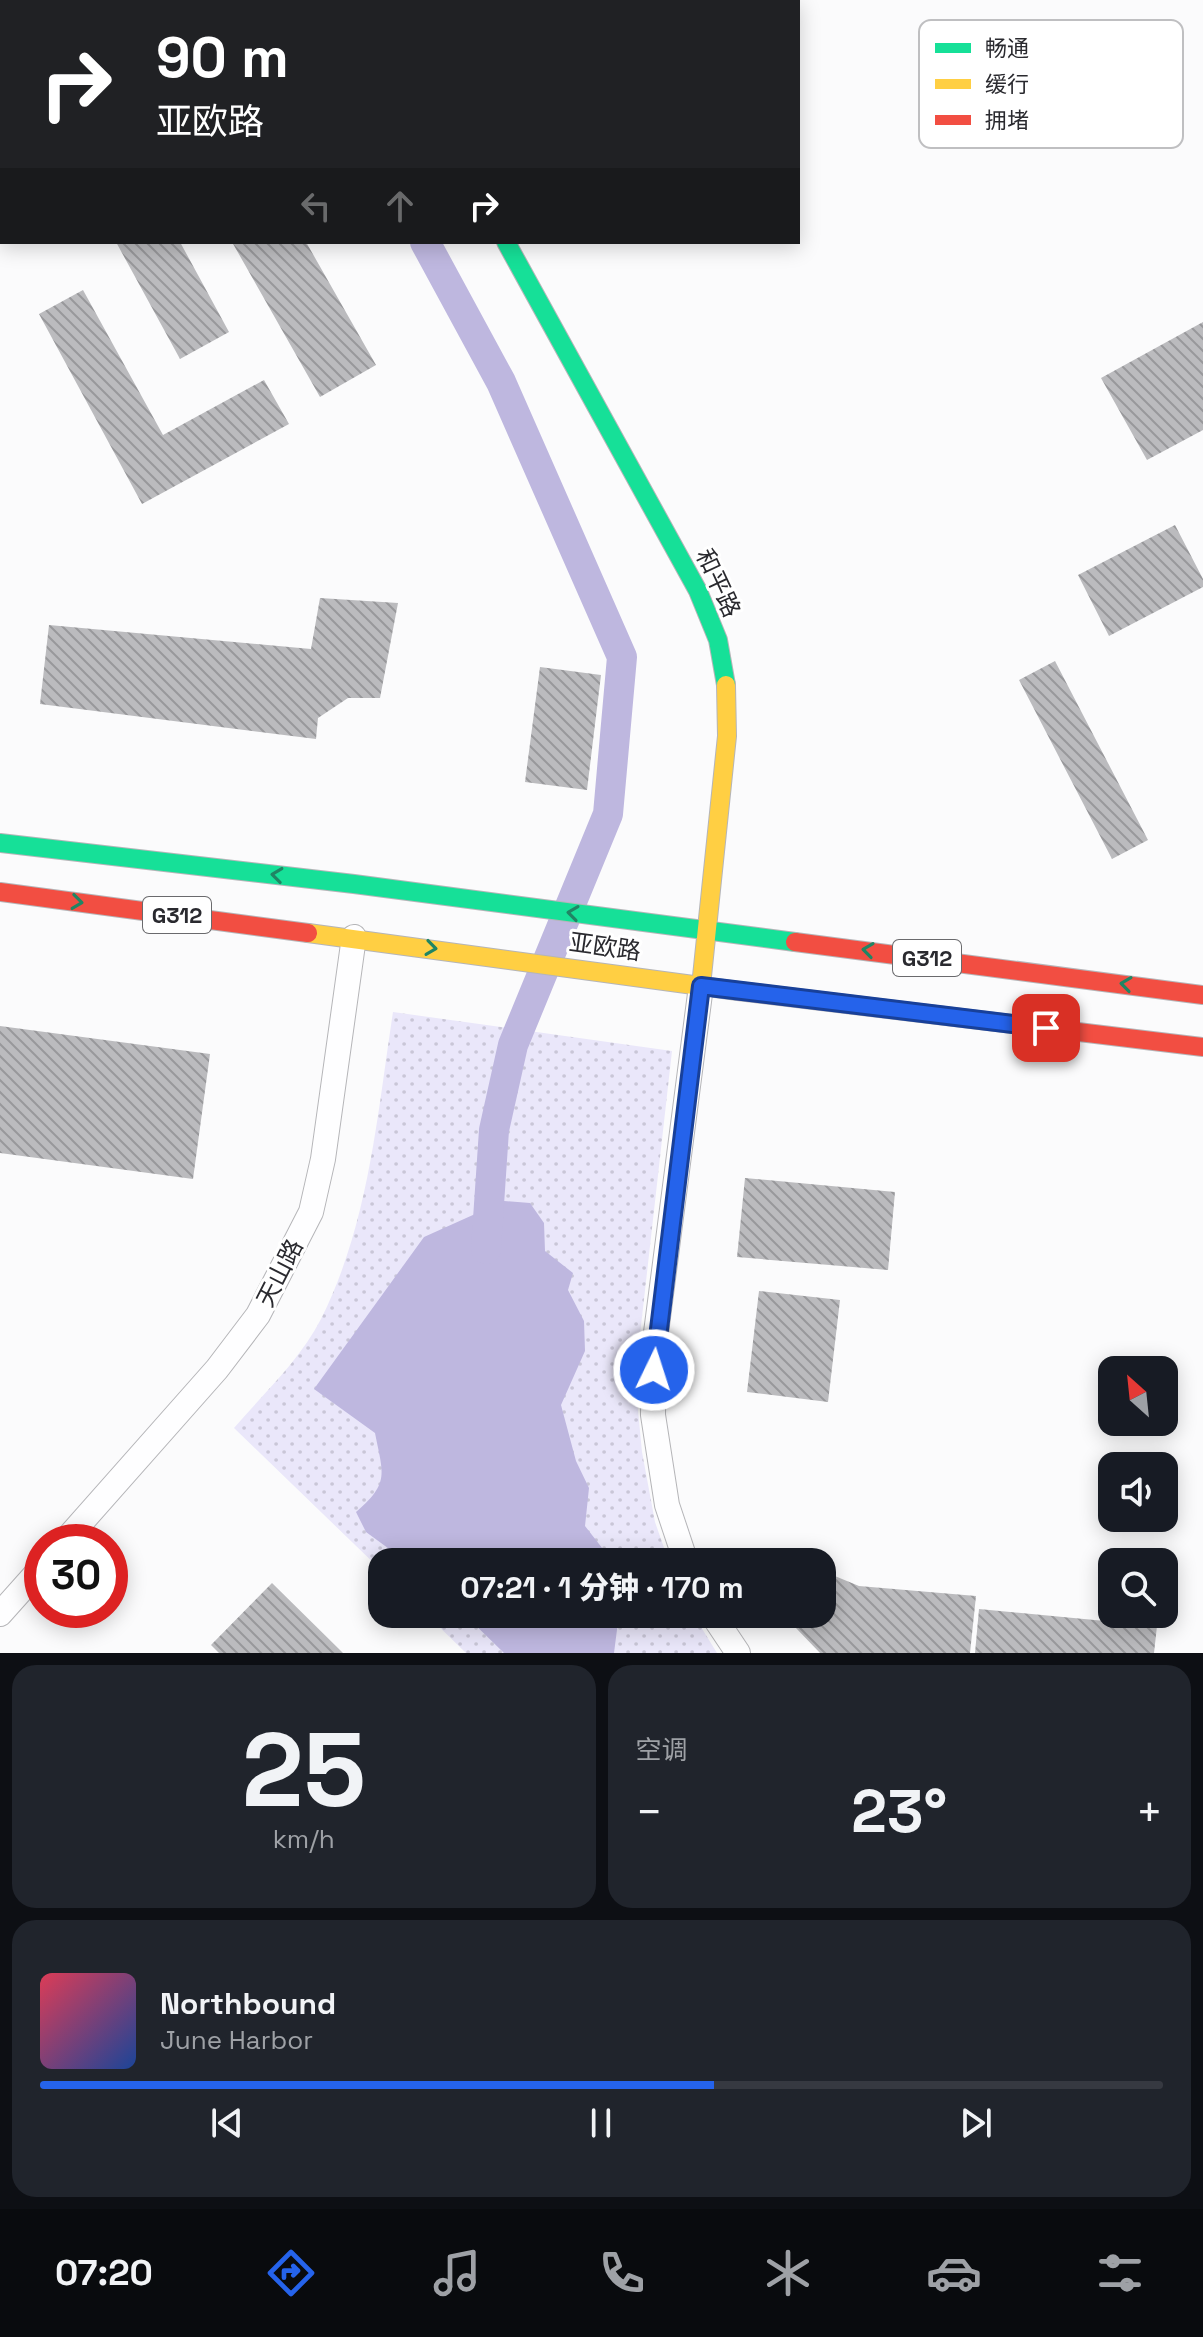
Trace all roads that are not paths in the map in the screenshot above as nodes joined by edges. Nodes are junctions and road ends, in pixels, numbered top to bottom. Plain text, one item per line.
1 (507, 244) edge
2 (0, 843) edge
3 (0, 892) edge
4 (708, 929) junction
5 (354, 937) junction
6 (701, 986) junction
7 (1203, 995) edge
8 (1203, 1047) edge
9 (80, 1524) edge
10 (681, 1548) edge
11 (24, 1587) edge
12 (0, 1614) edge
13 (721, 1628) edge
14 (738, 1653) edge

1 - 4 main road, 和平路
4 -> 2 main road, 亚欧路 / G312
3 -> 5 main road, 亚欧路 / G312
4 - 6 main road, 和平路
7 -> 4 main road, 亚欧路 / G312
5 -> 6 main road, 亚欧路 / G312
5 - 9 street, 天山路
6 - 8 main road, 亚欧路 / G312
6 - 10 street
11 - 12 street
13 - 14 street

